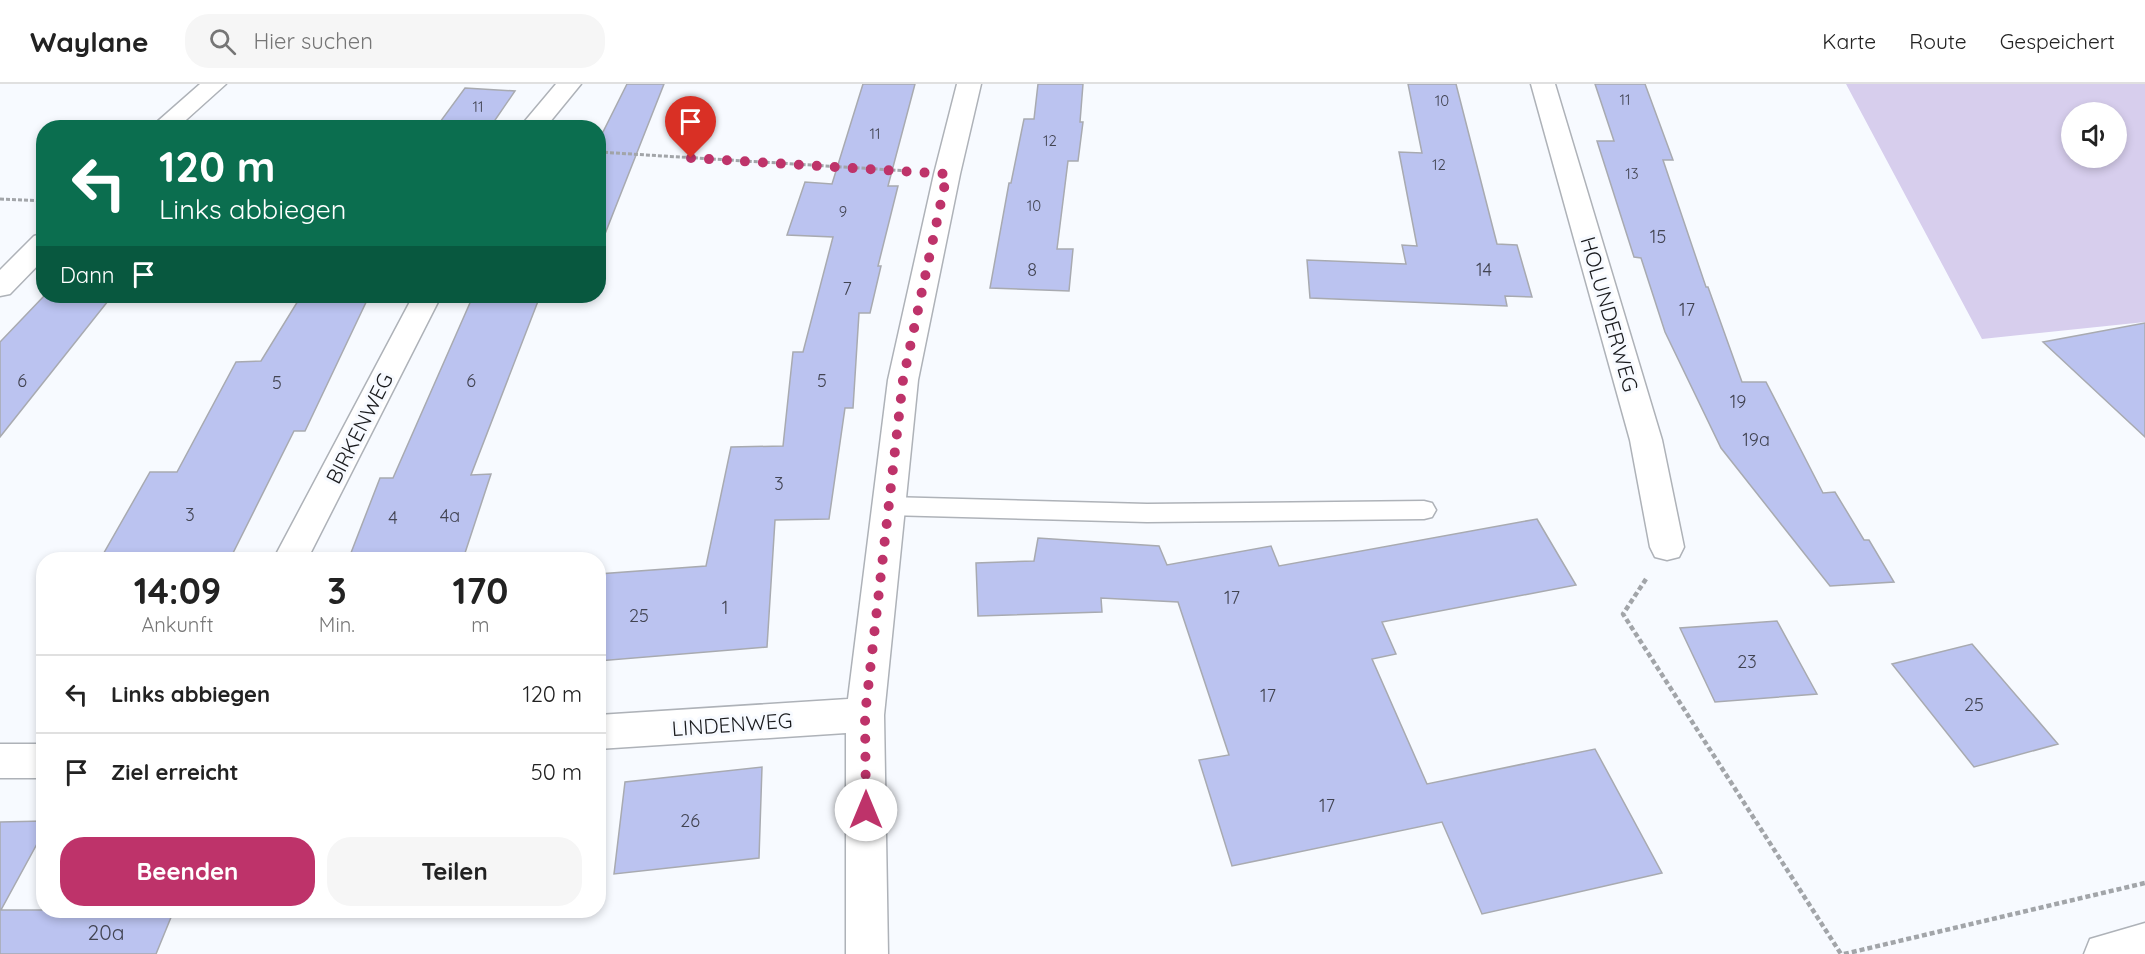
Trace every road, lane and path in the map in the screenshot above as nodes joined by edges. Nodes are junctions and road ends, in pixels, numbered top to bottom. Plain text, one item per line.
1 (214, 84) edge
2 (569, 84) edge
3 (969, 84) edge
4 (1543, 84) edge
5 (171, 120) edge
6 (538, 120) edge
7 (606, 153) edge
8 (947, 174) junction
9 (0, 199) edge
10 (36, 201) edge
11 (36, 250) edge
12 (0, 286) edge
13 (423, 303) edge
14 (888, 506) junction
15 (1424, 510) dead end
16 (1667, 547) joint
17 (294, 552) edge
18 (865, 715) junction
19 (606, 731) edge
20 (36, 760) edge
21 (0, 761) edge
22 (2145, 883) edge
23 (2145, 944) edge
24 (867, 954) edge
25 (1843, 954) edge
26 (2105, 954) edge

1 - 5 street
2 - 6 street
3 - 8 street
4 - 16 street, HOLUNDERWEG
7 - 8 path
8 - 14 street
9 - 10 path
11 - 12 street
13 - 17 street, BIRKENWEG
14 - 15 lane
14 - 18 street
16 - 25 path
18 - 19 street, LINDENWEG
18 - 24 street
20 - 21 street
22 - 25 path
23 - 26 street

